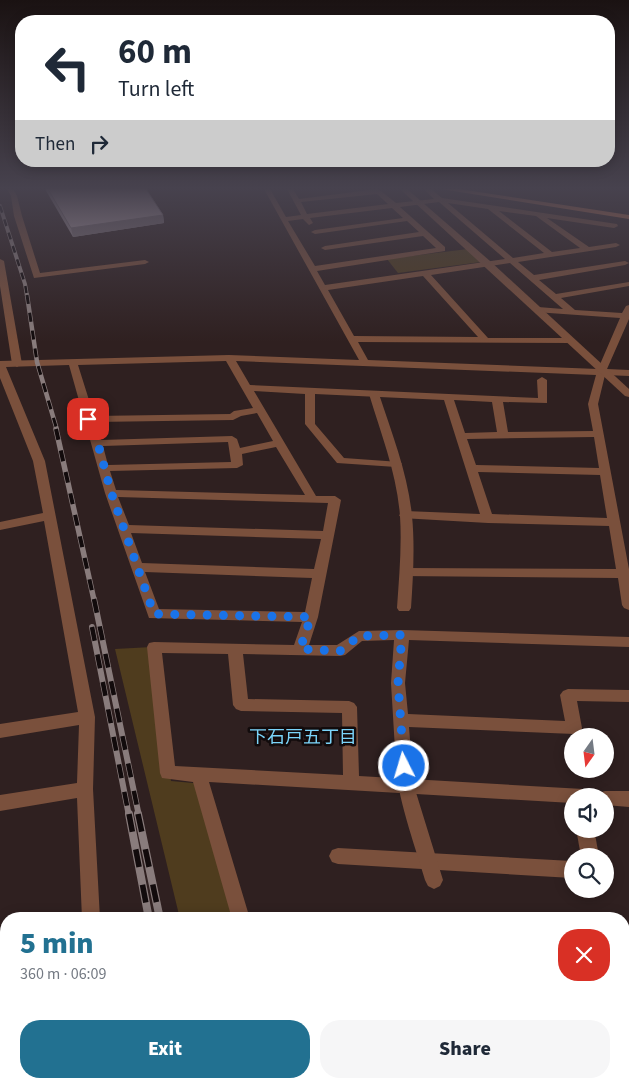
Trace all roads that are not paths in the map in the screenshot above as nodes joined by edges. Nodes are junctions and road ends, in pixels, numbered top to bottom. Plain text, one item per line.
1 (27, 240) edge
2 (296, 240) edge
3 (320, 240) edge
4 (396, 240) edge
5 (432, 240) edge
6 (460, 240) edge
7 (488, 240) edge
8 (531, 240) edge
9 (573, 240) edge
10 (618, 240) edge
11 (587, 249) junction
12 (550, 254) junction
13 (330, 256) junction
14 (622, 257) junction
15 (512, 260) junction
16 (0, 261) edge
17 (145, 262) dead end
18 (487, 263) junction
19 (388, 268) junction
20 (313, 269) junction
21 (425, 273) junction
22 (533, 278) junction
23 (629, 284) edge
24 (324, 288) junction
25 (555, 297) junction
26 (538, 310) junction
27 (572, 312) junction
28 (628, 313) edge
29 (352, 339) junction
30 (485, 340) junction
31 (570, 341) junction
32 (229, 358) junction
33 (72, 363) junction
34 (365, 363) junction
35 (0, 364) edge
36 (17, 364) junction
37 (603, 372) junction
38 (629, 373) edge
39 (542, 380) dead end
40 (246, 388) junction
41 (310, 391) junction
42 (374, 394) junction
43 (629, 394) edge
44 (448, 397) junction
45 (498, 399) junction
46 (259, 410) junction
47 (88, 419) junction
48 (599, 434) junction
49 (503, 435) junction
50 (460, 436) junction
51 (279, 443) junction
52 (98, 444) junction
53 (236, 452) junction
54 (396, 464) junction
55 (104, 468) junction
56 (470, 468) junction
57 (605, 472) junction
58 (111, 492) junction
59 (312, 498) junction
60 (406, 515) junction
61 (49, 516) junction
62 (488, 519) junction
63 (614, 522) junction
64 (0, 526) edge
65 (124, 529) junction
66 (328, 535) junction
67 (137, 566) junction
68 (406, 573) junction
69 (320, 574) junction
70 (626, 574) edge
71 (629, 605) edge
72 (404, 608) dead end
73 (311, 617) junction
74 (402, 635) junction
75 (629, 642) edge
76 (235, 648) junction
77 (300, 649) junction
78 (629, 696) edge
79 (87, 717) junction
80 (401, 720) junction
81 (0, 731) edge
82 (199, 775) junction
83 (351, 783) junction
84 (406, 786) junction
85 (85, 789) junction
86 (564, 795) edge
87 (614, 798) edge
88 (629, 799) edge
89 (0, 803) edge
90 (338, 856) dead end
91 (429, 862) junction
92 (564, 870) edge
93 (434, 880) dead end
94 (91, 912) edge
95 (239, 912) edge

1 - 17 street
2 - 20 street
3 - 13 street
4 - 13 street
5 - 19 street
6 - 18 street
7 - 15 street
8 - 12 street
9 - 11 street
10 - 14 street
11 - 12 street
11 - 14 street
12 - 15 street
13 - 19 street
13 - 20 street
14 - 22 street
15 - 18 street
15 - 22 street
16 - 36 street
18 - 21 street
18 - 26 street
19 - 21 street
19 - 24 street
20 - 24 street
21 - 30 street
22 - 25 street
23 - 25 street
24 - 29 street
25 - 27 street
26 - 27 street
26 - 31 street
27 - 28 street
28 - 37 street
29 - 30 street
29 - 34 street
30 - 31 street
31 - 37 street
32 - 33 street
32 - 34 street
32 - 40 street
33 - 36 street
33 - 47 street
34 - 37 street
35 - 36 street
35 - 61 street
37 - 38 street
37 - 43 street
37 - 48 street
39 - 45 street
40 - 41 street
40 - 46 street
41 - 42 street
41 - 54 street
42 - 44 street
42 - 54 street
44 - 45 street
44 - 50 street
45 - 49 street
46 - 47 street
46 - 51 street
47 - 52 street
48 - 49 street
48 - 57 street
49 - 50 street
50 - 56 street
51 - 53 street
51 - 59 street
52 - 53 street
52 - 55 street
53 - 55 street
54 - 60 street
55 - 58 street
56 - 57 street
56 - 62 street
57 - 63 street
58 - 59 street
58 - 65 street
59 - 66 street
60 - 62 street
60 - 68 street
61 - 64 street
61 - 79 street
62 - 63 street
63 - 70 street
65 - 66 street
65 - 67 street
66 - 69 street
67 - 69 street
67 - 73 street
68 - 70 street
68 - 72 street
69 - 73 street
70 - 71 street
73 - 77 street
74 - 75 street
74 - 77 street
74 - 80 street
76 - 77 street
76 - 82 street
76 - 83 street
78 - 80 street
79 - 81 street
79 - 85 street
80 - 84 street
82 - 83 street
82 - 95 street
83 - 84 street
84 - 86 street
84 - 91 street
85 - 89 street
85 - 94 street
87 - 88 street
90 - 91 street
91 - 92 street
91 - 93 street

